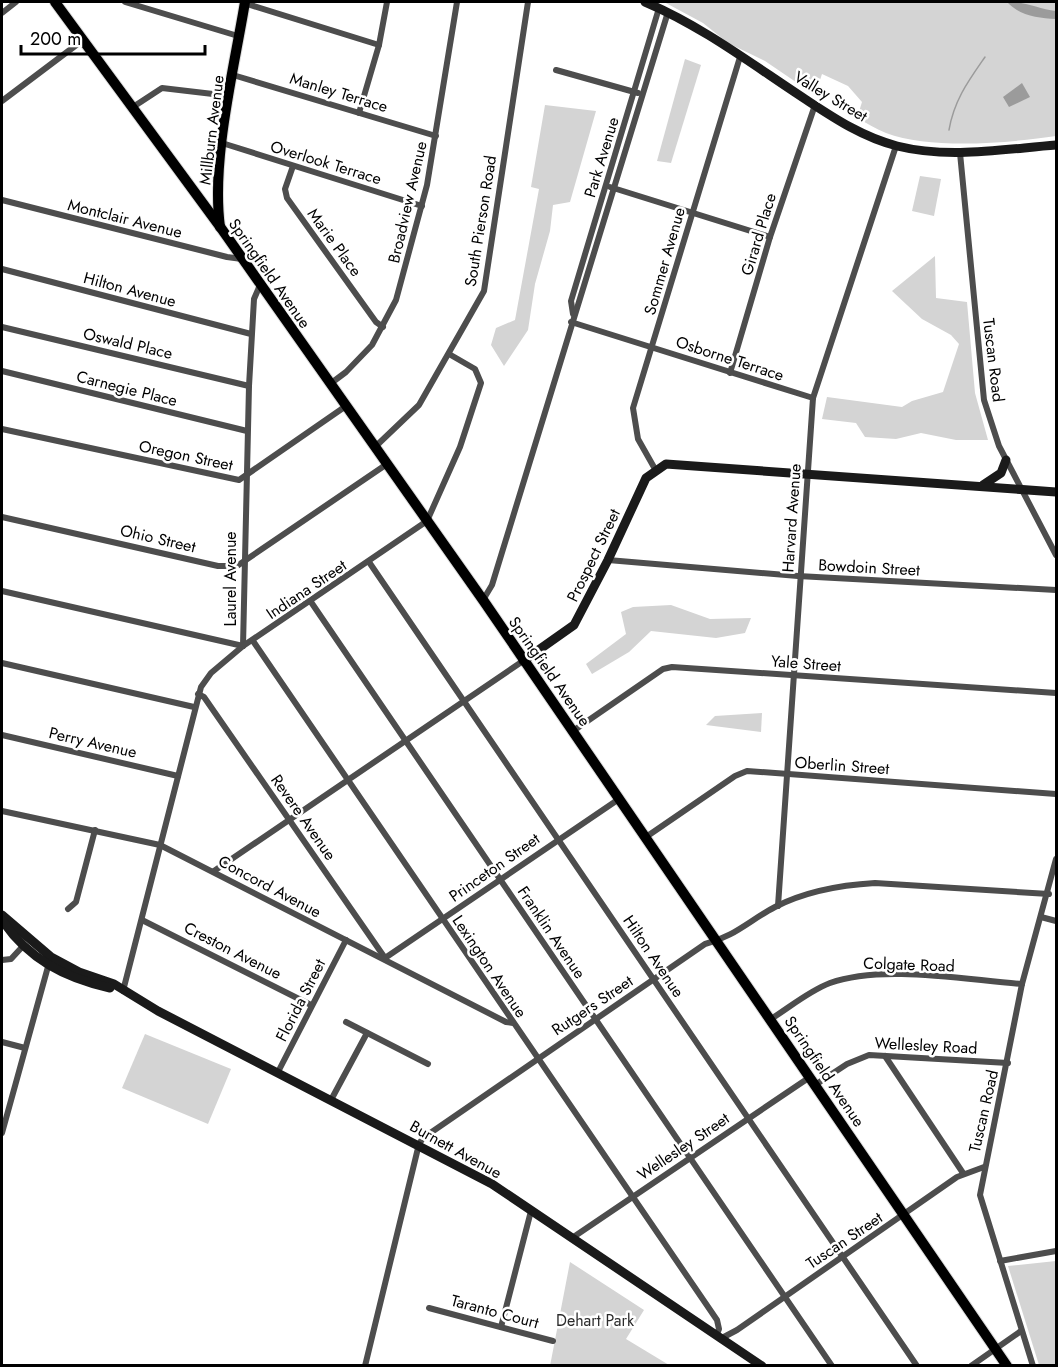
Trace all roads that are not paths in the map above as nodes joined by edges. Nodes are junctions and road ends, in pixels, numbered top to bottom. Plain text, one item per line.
1 (16, 2) edge
2 (126, 2) edge
3 (244, 2) edge
4 (387, 2) edge
5 (457, 2) edge
6 (528, 2) edge
7 (645, 2) edge
8 (61, 3) edge
9 (664, 10) junction
10 (2, 13) edge
11 (238, 36) junction
12 (83, 40) junction
13 (379, 45) junction
14 (740, 57) junction
15 (556, 69) dead end
16 (233, 75) junction
17 (638, 93) junction
18 (230, 96) junction
19 (2, 101) edge
20 (815, 105) junction
21 (134, 107) junction
22 (359, 113) junction
23 (436, 136) junction
24 (222, 143) junction
25 (1056, 145) edge
26 (896, 146) junction
27 (960, 153) junction
28 (293, 165) junction
29 (610, 187) junction
30 (2, 200) edge
31 (422, 206) junction
32 (693, 212) junction
33 (220, 228) junction
34 (770, 237) junction
35 (242, 259) junction
36 (2, 269) edge
37 (260, 285) junction
38 (572, 318) junction
39 (2, 327) edge
40 (383, 327) junction
41 (251, 334) junction
42 (653, 347) junction
43 (449, 354) junction
44 (2, 371) edge
45 (730, 373) junction
46 (330, 384) junction
47 (249, 386) junction
48 (813, 398) junction
49 (346, 406) junction
50 (2, 429) edge
51 (247, 431) junction
52 (375, 447) junction
53 (1006, 460) junction
54 (387, 464) junction
55 (655, 469) junction
56 (808, 475) junction
57 (245, 476) junction
58 (981, 486) junction
59 (1020, 488) junction
60 (1056, 492) edge
61 (2, 517) edge
62 (427, 520) junction
63 (1056, 555) edge
64 (608, 560) junction
65 (369, 562) junction
66 (243, 564) junction
67 (801, 576) junction
68 (1056, 590) edge
69 (2, 591) edge
70 (483, 600) junction
71 (311, 602) junction
72 (253, 641) junction
73 (243, 646) junction
74 (523, 661) junction
75 (2, 663) edge
76 (794, 675) junction
77 (1056, 693) edge
78 (198, 694) junction
79 (464, 701) junction
80 (194, 707) junction
81 (573, 731) junction
82 (2, 735) edge
83 (406, 741) junction
84 (788, 774) junction
85 (178, 776) junction
86 (347, 781) junction
87 (1056, 794) edge
88 (619, 799) junction
89 (2, 811) edge
90 (289, 820) junction
91 (95, 830) junction
92 (646, 837) junction
93 (558, 840) junction
94 (160, 845) junction
95 (1056, 859) edge
96 (214, 871) junction
97 (500, 879) junction
98 (1049, 894) junction
99 (778, 906) junction
100 (68, 909) dead end
101 (2, 915) edge
102 (1041, 917) junction
103 (2, 920) edge
104 (142, 920) junction
105 (442, 920) junction
106 (1056, 921) edge
107 (346, 940) junction
108 (716, 941) junction
109 (23, 946) junction
110 (385, 958) junction
111 (2, 960) edge
112 (49, 961) junction
113 (653, 979) junction
114 (1022, 984) junction
115 (121, 990) junction
116 (311, 1005) junction
117 (596, 1019) junction
118 (771, 1019) junction
119 (345, 1022) dead end
120 (513, 1023) junction
121 (367, 1033) junction
122 (2, 1042) edge
123 (25, 1048) junction
124 (885, 1056) junction
125 (538, 1058) junction
126 (1008, 1063) junction
127 (428, 1064) dead end
128 (278, 1072) junction
129 (813, 1081) junction
130 (331, 1100) junction
131 (3, 1118) edge
132 (748, 1118) junction
133 (2, 1133) edge
134 (419, 1144) junction
135 (691, 1158) junction
136 (984, 1167) junction
137 (963, 1173) junction
138 (632, 1197) junction
139 (531, 1211) junction
140 (904, 1215) junction
141 (572, 1238) junction
142 (1056, 1251) edge
143 (843, 1257) junction
144 (1000, 1261) junction
145 (785, 1297) junction
146 (429, 1308) dead end
147 (501, 1326) junction
148 (1022, 1331) junction
149 (718, 1338) junction
150 (553, 1341) dead end
151 (995, 1349) junction
152 (365, 1365) edge
153 (762, 1365) edge
154 (832, 1365) edge
155 (917, 1365) edge
156 (971, 1365) edge
157 (1007, 1365) edge
158 (1033, 1365) edge

1 - 10 street
2 - 11 street
3 - 11 main road, Millburn Avenue
3 - 13 street
4 - 13 street
5 - 23 street, Broadview Avenue
6 - 43 street, South Pierson Road
7 - 9 street, Valley Street
8 - 12 main road, Springfield Avenue
9 - 14 street, Valley Street
9 - 17 street, Park Avenue
11 - 16 main road, Millburn Avenue
12 - 19 street
12 - 21 main road, Springfield Avenue
13 - 22 street
14 - 20 street, Valley Street
14 - 32 street, Sommer Avenue
15 - 17 street
16 - 18 main road, Millburn Avenue
16 - 22 street, Manley Terrace
17 - 29 street, Park Avenue
18 - 21 street
18 - 24 main road, Millburn Avenue
20 - 26 street, Valley Street
20 - 34 street, Girard Place
21 - 33 main road, Springfield Avenue
22 - 23 street, Manley Terrace
23 - 31 street, Broadview Avenue
24 - 28 street, Overlook Terrace
24 - 33 main road, Millburn Avenue
25 - 27 street, Valley Street
26 - 27 street, Valley Street
26 - 48 street, Harvard Avenue
27 - 53 street, Tuscan Road
28 - 31 street, Overlook Terrace
28 - 40 street, Marie Place
29 - 32 street
29 - 38 street, Park Avenue
30 - 35 street, Montclair Avenue
31 - 40 street, Broadview Avenue
32 - 34 street
32 - 42 street, Sommer Avenue
33 - 35 main road, Springfield Avenue
34 - 45 street, Girard Place
35 - 37 main road, Springfield Avenue
36 - 41 street, Hilton Avenue
37 - 41 street, Laurel Avenue
37 - 46 main road, Springfield Avenue
38 - 42 street, Osborne Terrace
38 - 70 street, Park Avenue
39 - 47 street, Oswald Place
40 - 46 street, Broadview Avenue
41 - 47 street, Laurel Avenue
42 - 45 street, Osborne Terrace
42 - 55 street, Sommer Avenue
43 - 52 street, South Pierson Road
43 - 62 street, Indiana Street
44 - 51 street, Carnegie Place
45 - 48 street, Osborne Terrace
46 - 49 main road, Springfield Avenue
47 - 51 street, Laurel Avenue
48 - 56 street, Harvard Avenue
49 - 52 main road, Springfield Avenue
49 - 57 street, Oregon Street
50 - 57 street, Oregon Street
51 - 57 street, Laurel Avenue
52 - 54 main road, Springfield Avenue
53 - 58 street
53 - 59 street, Tuscan Road
54 - 62 main road, Springfield Avenue
54 - 66 street
55 - 56 street
55 - 64 street, Prospect Street
56 - 58 street
56 - 67 street, Harvard Avenue
57 - 66 street, Laurel Avenue
58 - 59 street
59 - 60 street
59 - 63 street, Tuscan Road
61 - 66 street, Ohio Street
62 - 65 street, Indiana Street
62 - 70 main road, Springfield Avenue
64 - 67 street, Bowdoin Street
64 - 74 street, Prospect Street
65 - 71 street, Indiana Street
65 - 79 street, Hilton Avenue
66 - 73 street, Laurel Avenue
67 - 68 street, Bowdoin Street
67 - 76 street, Harvard Avenue
69 - 73 street
70 - 74 main road, Springfield Avenue
71 - 72 street, Indiana Street
71 - 83 street, Franklin Avenue
72 - 73 street, Indiana Street
72 - 86 street, Lexington Avenue
73 - 78 street, Laurel Avenue
74 - 79 street, Prospect Street
74 - 81 main road, Springfield Avenue
75 - 80 street
76 - 77 street, Yale Street
76 - 81 street, Yale Street
76 - 84 street, Harvard Avenue
78 - 80 street, Laurel Avenue
78 - 90 street, Revere Avenue
79 - 83 street, Prospect Street
79 - 93 street, Hilton Avenue
80 - 85 street, Laurel Avenue
81 - 88 main road, Springfield Avenue
82 - 85 street, Perry Avenue
83 - 86 street, Prospect Street
83 - 97 street, Franklin Avenue
84 - 87 street, Oberlin Street
84 - 92 street, Oberlin Street
84 - 99 street, Harvard Avenue
85 - 94 street, Laurel Avenue
86 - 90 street, Prospect Street
86 - 105 street, Lexington Avenue
88 - 92 main road, Springfield Avenue
88 - 93 street, Princeton Street
89 - 91 street, Concord Avenue
90 - 96 street, Prospect Street
90 - 110 street, Revere Avenue
91 - 94 street, Concord Avenue
91 - 100 street
92 - 108 main road, Springfield Avenue
93 - 97 street, Princeton Street
93 - 113 street, Hilton Avenue
94 - 96 street, Concord Avenue
94 - 104 street, Laurel Avenue
95 - 98 street, Tuscan Road
96 - 107 street, Concord Avenue
97 - 105 street, Princeton Street
97 - 117 street, Franklin Avenue
98 - 99 street, Rutgers Street
98 - 102 street, Tuscan Road
99 - 108 street, Rutgers Street
101 - 112 street, Burnett Avenue
102 - 106 street
102 - 114 street, Tuscan Road
103 - 109 street
104 - 115 street, Laurel Avenue
104 - 116 street, Creston Avenue
105 - 110 street, Princeton Street
105 - 120 street, Lexington Avenue
107 - 110 street, Concord Avenue
107 - 116 street, Florida Street
108 - 113 street, Rutgers Street
108 - 118 main road, Springfield Avenue
109 - 111 street
109 - 112 street
110 - 120 street, Concord Avenue
112 - 115 street, Burnett Avenue
112 - 123 street
113 - 117 street, Rutgers Street
113 - 132 street, Hilton Avenue
114 - 118 street, Colgate Road
114 - 126 street, Tuscan Road
115 - 128 street, Burnett Avenue
116 - 128 street, Florida Street
117 - 125 street, Rutgers Street
117 - 135 street, Franklin Avenue
118 - 129 main road, Springfield Avenue
119 - 121 street
120 - 125 street, Lexington Avenue
121 - 127 street
121 - 130 street
122 - 123 street
123 - 131 street
124 - 126 street, Wellesley Road
124 - 129 street, Wellesley Road
124 - 137 street
125 - 134 street, Rutgers Street
125 - 138 street, Lexington Avenue
126 - 136 street, Tuscan Road
128 - 130 street, Burnett Avenue
129 - 132 street, Wellesley Street
129 - 140 main road, Springfield Avenue
130 - 134 street, Burnett Avenue
131 - 133 street
132 - 135 street, Wellesley Street
132 - 143 street, Hilton Avenue
134 - 139 street, Burnett Avenue
134 - 152 street
135 - 138 street, Wellesley Street
135 - 145 street, Franklin Avenue
136 - 137 street, Tuscan Street
136 - 144 street, Tuscan Road
137 - 140 street, Tuscan Street
138 - 141 street, Wellesley Street
138 - 149 street, Lexington Avenue
139 - 141 street, Burnett Avenue
139 - 147 street
140 - 143 street, Tuscan Street
140 - 151 main road, Springfield Avenue
141 - 149 street, Burnett Avenue
142 - 144 street
143 - 145 street, Tuscan Street
143 - 155 street, Hilton Avenue
144 - 148 street, Tuscan Road
145 - 149 street, Tuscan Street
145 - 154 street, Franklin Avenue
146 - 147 street, Taranto Court
147 - 150 street, Taranto Court
148 - 151 street
148 - 158 street, Tuscan Road
149 - 153 street, Burnett Avenue
151 - 156 street
151 - 157 main road, Springfield Avenue

